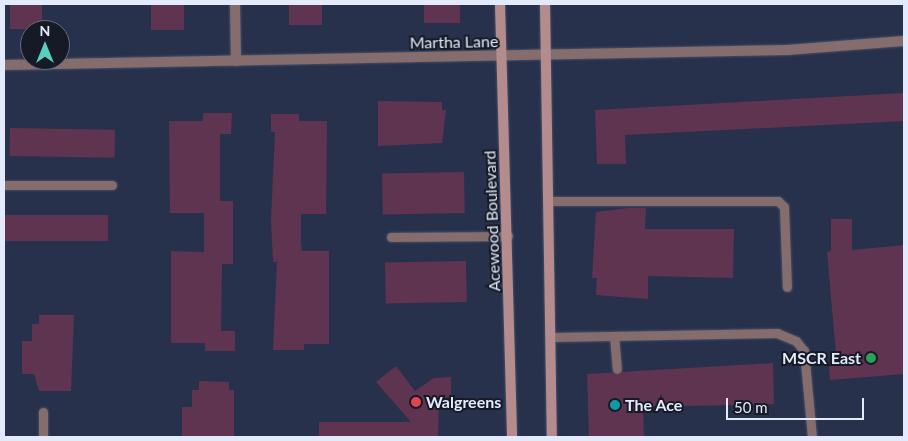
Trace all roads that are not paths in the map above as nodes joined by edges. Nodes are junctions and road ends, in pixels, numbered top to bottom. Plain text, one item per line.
1 (235, 4) edge
2 (500, 4) edge
3 (545, 4) edge
4 (904, 41) edge
5 (547, 56) junction
6 (501, 57) junction
7 (236, 61) junction
8 (4, 65) edge
9 (4, 185) edge
10 (112, 185) dead end
11 (551, 200) junction
12 (508, 236) junction
13 (390, 238) dead end
14 (787, 287) dead end
15 (614, 336) junction
16 (552, 337) junction
17 (617, 369) dead end
18 (43, 412) dead end
19 (43, 437) edge
20 (512, 437) edge
21 (552, 437) edge
22 (812, 437) edge

1 - 7 street
2 - 6 street, Acewood Boulevard
3 - 5 street
4 - 5 street, Martha Lane
5 - 6 street, Martha Lane
5 - 11 street
6 - 7 street, Martha Lane
6 - 12 street, Acewood Boulevard
7 - 8 street, Martha Lane
9 - 10 lane
11 - 14 lane
11 - 16 street
12 - 13 lane
12 - 20 street, Acewood Boulevard
15 - 16 lane
15 - 17 lane
15 - 22 lane
16 - 21 street
18 - 19 lane

